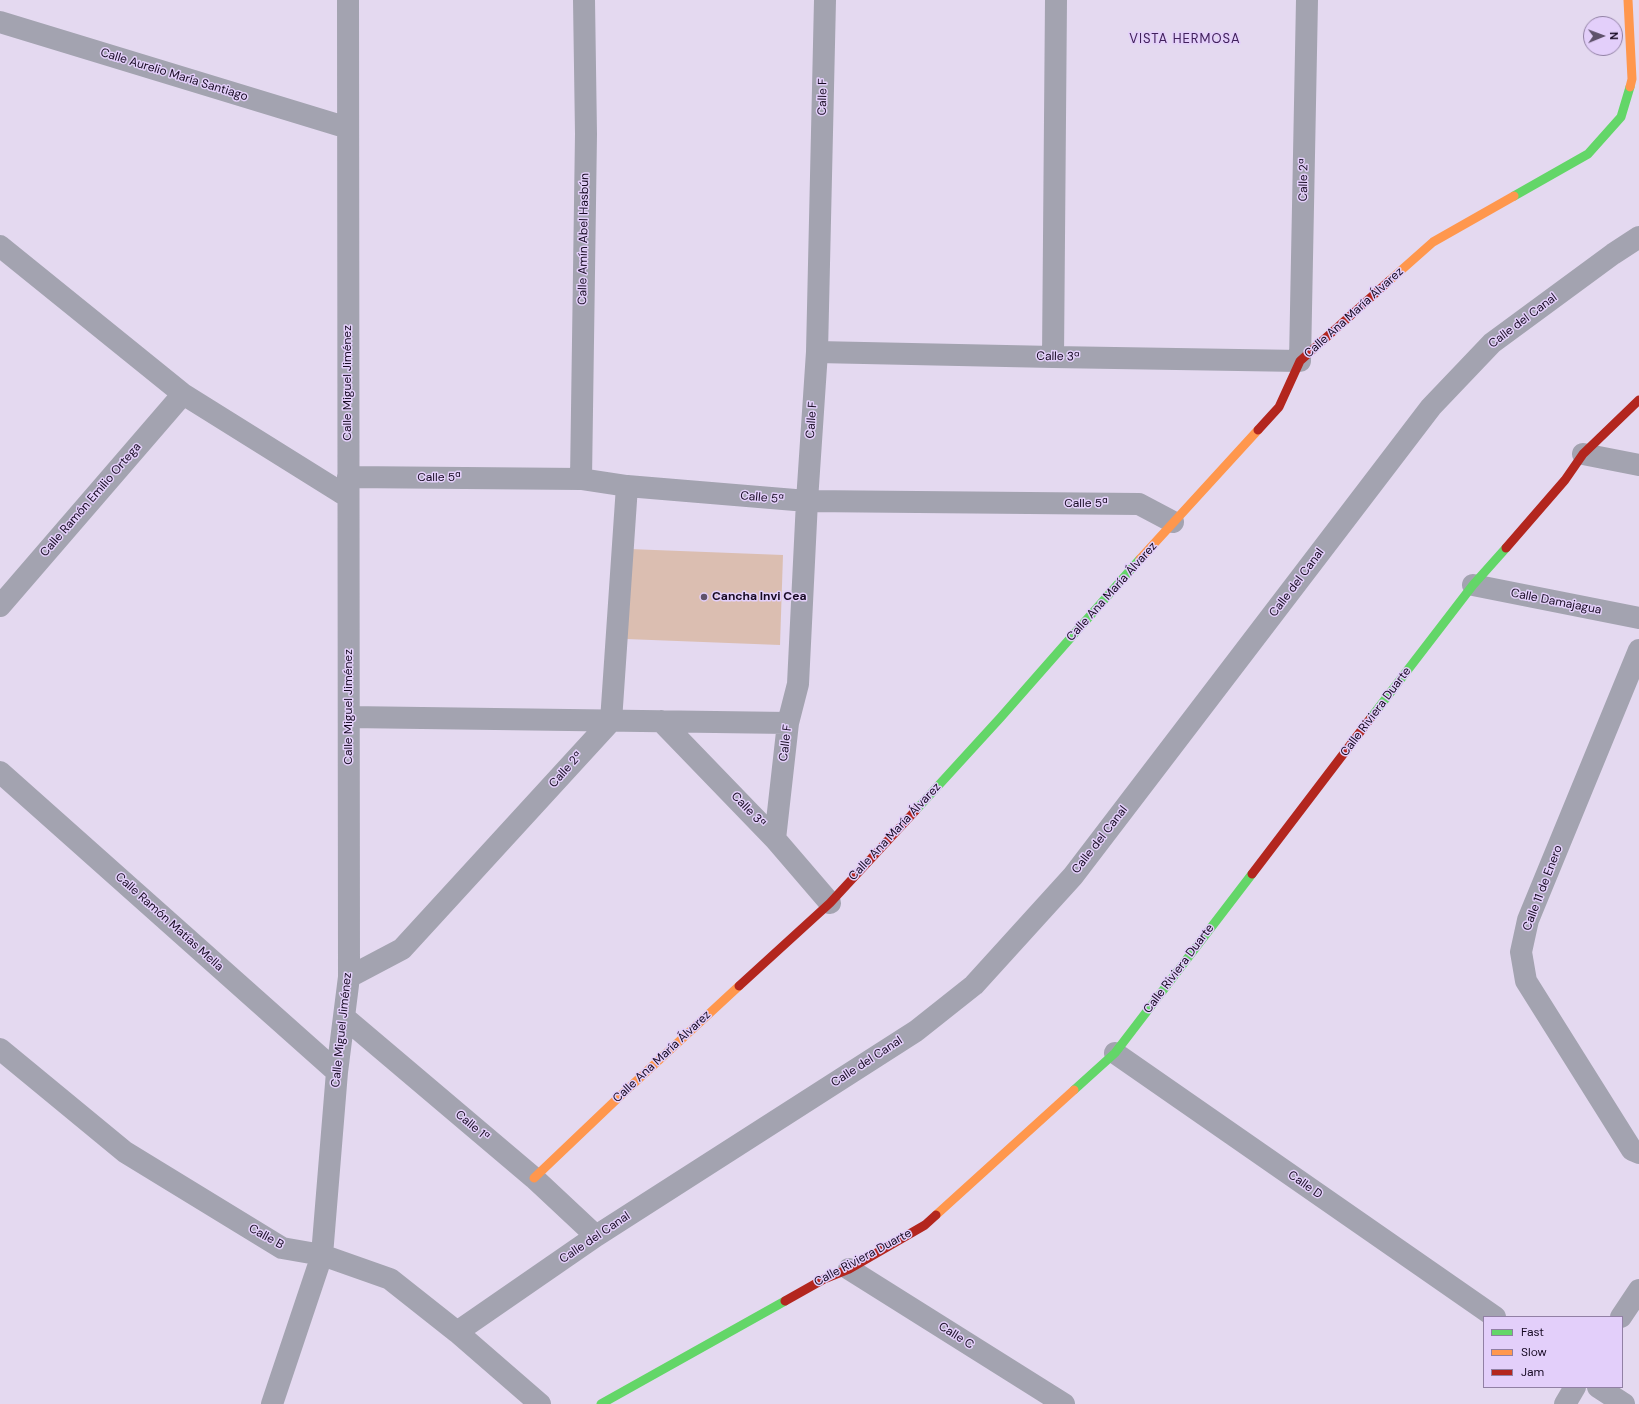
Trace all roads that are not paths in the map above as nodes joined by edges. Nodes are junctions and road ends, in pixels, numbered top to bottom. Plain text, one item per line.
1 (348, 0) edge
2 (584, 0) edge
3 (825, 0) edge
4 (1056, 0) edge
5 (1307, 0) edge
6 (1628, 0) edge
7 (0, 22) edge
8 (348, 128) junction
9 (1639, 237) edge
10 (0, 246) edge
11 (817, 352) junction
12 (1053, 358) junction
13 (1300, 361) junction
14 (183, 394) junction
15 (1639, 400) edge
16 (1583, 454) junction
17 (1639, 465) edge
18 (581, 479) junction
19 (627, 486) junction
20 (348, 487) junction
21 (806, 501) junction
22 (1173, 522) junction
23 (1473, 585) junction
24 (0, 606) edge
25 (1639, 618) edge
26 (1639, 650) edge
27 (349, 717) junction
28 (611, 721) junction
29 (661, 722) junction
30 (788, 723) junction
31 (0, 772) edge
32 (775, 839) junction
33 (830, 903) junction
34 (349, 977) junction
35 (345, 1018) junction
36 (0, 1049) edge
37 (1115, 1053) junction
38 (337, 1072) junction
39 (1639, 1153) edge
40 (534, 1178) junction
41 (596, 1236) junction
42 (322, 1255) junction
43 (849, 1269) junction
44 (1639, 1290) edge
45 (1494, 1316) edge
46 (1622, 1316) edge
47 (457, 1332) junction
48 (1574, 1388) edge
49 (1600, 1388) edge
50 (272, 1404) edge
51 (540, 1404) edge
52 (600, 1404) edge
53 (1064, 1404) edge
54 (1566, 1404) edge
55 (1624, 1404) edge

1 - 8 street, Calle Miguel Jiménez
2 - 18 street, Calle Amín Abel Hasbún
3 - 11 street, Calle F
4 - 12 street
5 - 13 street, Calle 2ª
6 - 13 street, Calle Ana María Álvarez
7 - 8 street, Calle Aurelio María Santiago
8 - 20 street, Calle Miguel Jiménez
9 - 41 street, Calle del Canal
10 - 14 street
11 - 12 street, Calle 3ª
11 - 21 street, Calle F
12 - 13 street, Calle 3ª
13 - 22 street, Calle Ana María Álvarez
14 - 20 street
14 - 24 street, Calle Ramón Emilio Ortega
15 - 16 street, Calle Riviera Duarte
16 - 17 street
16 - 23 street, Calle Riviera Duarte
18 - 19 street, Calle 5ª
18 - 20 street, Calle 5ª
19 - 21 street, Calle 5ª
19 - 28 street
20 - 27 street, Calle Miguel Jiménez
21 - 22 street, Calle 5ª
21 - 30 street, Calle F
22 - 33 street, Calle Ana María Álvarez
23 - 25 street, Calle Damajagua
23 - 37 street, Calle Riviera Duarte
26 - 39 street, Calle 11 de Enero
27 - 28 street
27 - 34 street, Calle Miguel Jiménez
28 - 29 street
28 - 34 street, Calle 2ª
29 - 30 street
29 - 32 street, Calle 3ª
30 - 32 street, Calle F
31 - 38 street, Calle Ramón Matías Mella
32 - 33 street, Calle 3ª
33 - 40 street, Calle Ana María Álvarez
34 - 35 street, Calle Miguel Jiménez
35 - 38 street, Calle Miguel Jiménez
35 - 40 street, Calle 1ª
36 - 42 street, Calle B
37 - 43 street, Calle Riviera Duarte
37 - 45 street, Calle D
38 - 42 street, Calle Miguel Jiménez
40 - 41 street, Calle 1ª
41 - 47 street, Calle del Canal
42 - 47 street, Calle B
42 - 50 street, Calle Miguel Jiménez
43 - 52 street, Calle Riviera Duarte
43 - 53 street, Calle C
44 - 46 street
47 - 51 street, Calle B
48 - 54 street
49 - 55 street

